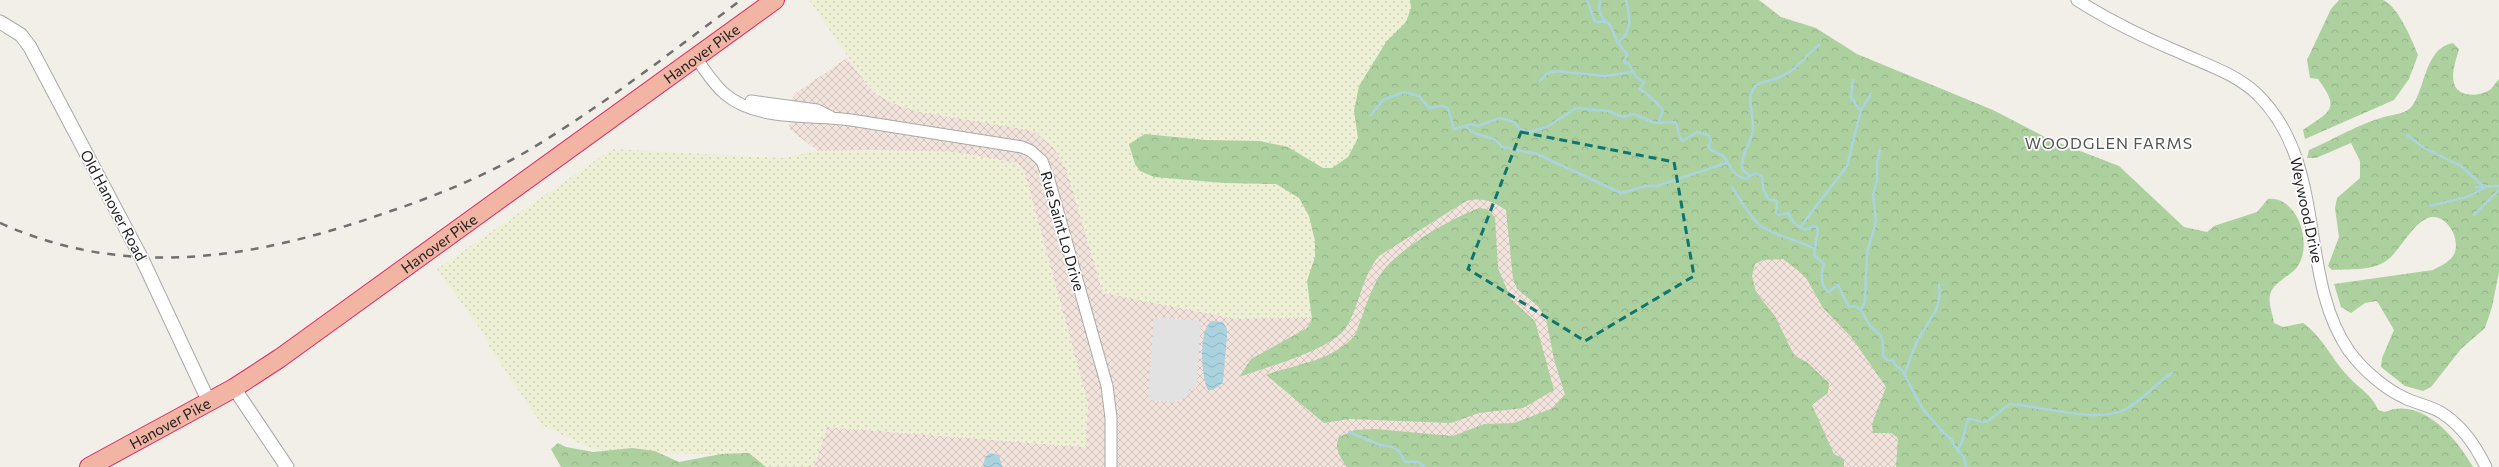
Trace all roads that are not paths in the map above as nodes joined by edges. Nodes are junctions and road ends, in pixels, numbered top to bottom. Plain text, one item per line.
1 (775, 0) edge
2 (2077, 0) edge
3 (0, 22) edge
4 (696, 58) junction
5 (234, 388) junction
6 (209, 402) junction
7 (89, 467) edge
8 (287, 467) edge
9 (1111, 467) edge
10 (2486, 467) edge

1 - 4 highway, Hanover Pike
2 - 10 street, Weywood Drive
3 - 6 street, Old Hanover Road
4 - 5 highway, Hanover Pike
4 - 9 street, Rue Saint Lo Drive
5 - 6 highway, Hanover Pike
5 - 8 street
6 - 7 highway, Hanover Pike

